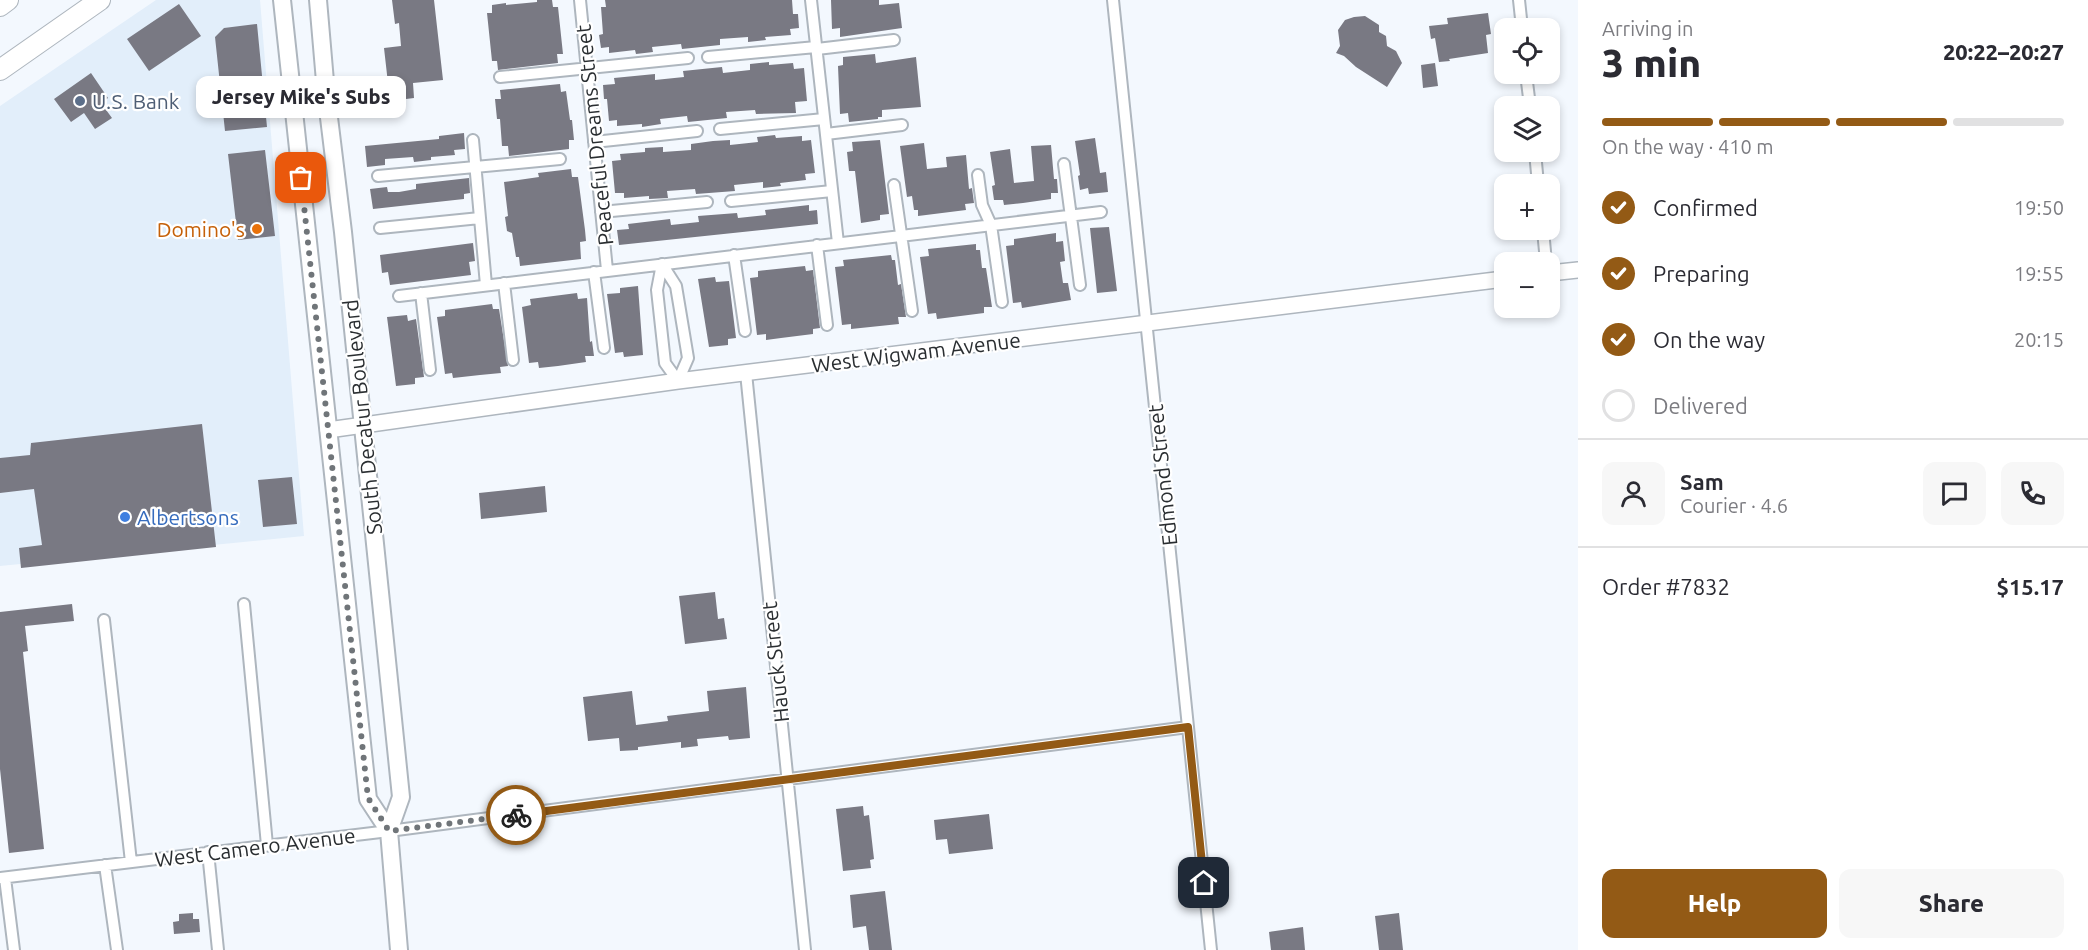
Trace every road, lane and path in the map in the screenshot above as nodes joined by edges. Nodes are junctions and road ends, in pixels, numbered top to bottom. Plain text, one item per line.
1 (8, 0) edge
2 (100, 0) edge
3 (282, 0) edge
4 (318, 0) edge
5 (580, 0) edge
6 (811, 0) edge
7 (1113, 0) edge
8 (1519, 0) edge
9 (0, 6) edge
10 (1521, 18) edge
11 (894, 40) dead end
12 (816, 48) junction
13 (708, 57) dead end
14 (688, 58) dead end
15 (587, 68) junction
16 (0, 70) edge
17 (500, 77) dead end
18 (824, 119) junction
19 (902, 125) dead end
20 (720, 129) dead end
21 (697, 131) dead end
22 (826, 134) junction
23 (473, 140) dead end
24 (594, 142) junction
25 (560, 159) dead end
26 (1064, 165) dead end
27 (475, 167) junction
28 (978, 175) dead end
29 (378, 176) dead end
30 (894, 185) dead end
31 (832, 191) junction
32 (731, 201) dead end
33 (707, 202) dead end
34 (601, 212) junction
35 (1101, 212) dead end
36 (1070, 216) junction
37 (480, 218) junction
38 (992, 225) junction
39 (380, 228) dead end
40 (902, 235) junction
41 (838, 243) junction
42 (818, 245) junction
43 (734, 255) junction
44 (662, 264) junction
45 (607, 270) junction
46 (1578, 270) edge
47 (594, 272) junction
48 (1560, 272) edge
49 (1494, 280) edge
50 (504, 283) junction
51 (486, 285) junction
52 (1080, 285) dead end
53 (420, 293) junction
54 (399, 296) dead end
55 (1002, 302) dead end
56 (912, 311) dead end
57 (1146, 323) junction
58 (827, 325) dead end
59 (745, 331) dead end
60 (604, 348) dead end
61 (513, 360) dead end
62 (430, 370) dead end
63 (746, 373) junction
64 (678, 381) junction
65 (363, 425) junction
66 (328, 429) junction
67 (244, 604) dead end
68 (104, 620) dead end
69 (1188, 727) junction
70 (787, 778) junction
71 (389, 831) junction
72 (267, 845) junction
73 (208, 852) junction
74 (131, 862) junction
75 (105, 865) junction
76 (3, 878) edge
77 (14, 950) edge
78 (117, 950) edge
79 (218, 950) edge
80 (399, 950) edge
81 (805, 950) edge
82 (1210, 950) edge

1 - 9 highway
2 - 16 highway
3 - 66 main road, South Decatur Boulevard
4 - 65 main road, South Decatur Boulevard
5 - 15 street, Peaceful Dreams Street
6 - 12 street
7 - 57 street, Edmond Street
8 - 10 street
11 - 12 street
12 - 13 street
12 - 18 street
14 - 15 street
15 - 17 street
15 - 24 street, Peaceful Dreams Street
18 - 20 street
18 - 22 street
19 - 22 street
21 - 24 street
22 - 31 street
23 - 27 street
24 - 34 street, Peaceful Dreams Street
25 - 27 street
26 - 36 street
27 - 29 street
27 - 37 street
28 - 38 street
30 - 40 street
31 - 32 street
31 - 41 street
33 - 34 street
34 - 45 street, Peaceful Dreams Street
35 - 36 street
36 - 38 street
36 - 52 street
37 - 39 street
37 - 51 street
38 - 40 street
38 - 55 street
40 - 41 street
40 - 56 street
41 - 42 street
42 - 43 street
42 - 58 street
43 - 44 street
43 - 59 street
44 - 45 street
44 - 64 street
44 - 64 street
45 - 47 street
46 - 48 street
47 - 50 street
47 - 60 street
49 - 57 street, West Wigwam Avenue
50 - 51 street
50 - 61 street
51 - 53 street
53 - 54 street
53 - 62 street
57 - 63 street, West Wigwam Avenue
57 - 69 street, Edmond Street
63 - 64 street, West Wigwam Avenue
63 - 70 street, Hauck Street
64 - 65 street, West Wigwam Avenue
65 - 66 street, West Wigwam Avenue
65 - 71 main road, South Decatur Boulevard
66 - 71 main road, South Decatur Boulevard
67 - 72 street
68 - 74 street
69 - 70 street, West Camero Avenue
69 - 82 street, Edmond Street
70 - 71 street, West Camero Avenue
70 - 81 street, Hauck Street
71 - 72 street, West Camero Avenue
71 - 80 main road, South Decatur Boulevard
72 - 73 street, West Camero Avenue
73 - 74 street, West Camero Avenue
73 - 79 street
74 - 75 street, West Camero Avenue
75 - 76 street, West Camero Avenue
75 - 78 street
76 - 77 street

